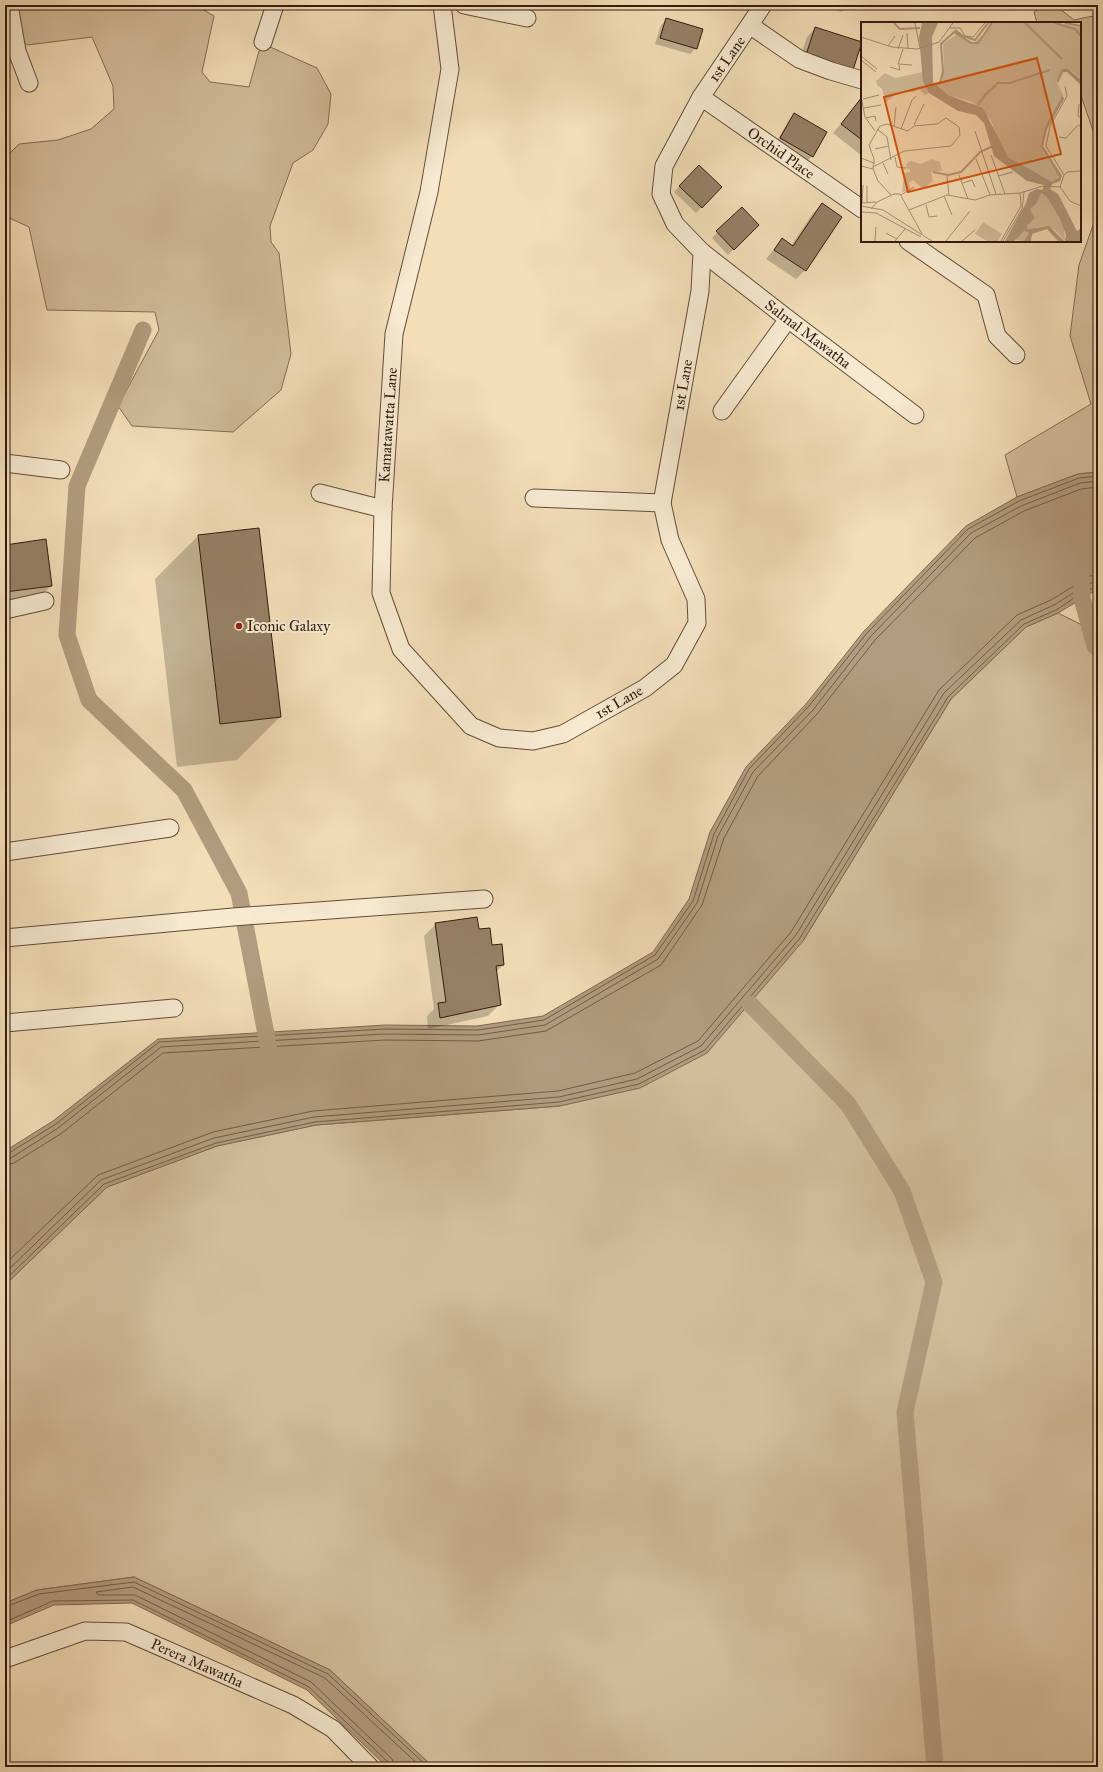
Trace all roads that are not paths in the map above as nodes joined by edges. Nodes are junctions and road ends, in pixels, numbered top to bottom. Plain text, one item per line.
1 (9, 5) edge
2 (275, 5) edge
3 (442, 5) edge
4 (464, 5) edge
5 (763, 5) edge
6 (527, 18) dead end
7 (750, 26) junction
8 (263, 42) dead end
9 (861, 80) edge
10 (29, 83) dead end
11 (701, 97) junction
12 (861, 208) edge
13 (909, 242) edge
14 (702, 252) junction
15 (788, 319) junction
16 (1016, 355) dead end
17 (722, 411) dead end
18 (915, 415) dead end
19 (5, 463) edge
20 (61, 470) dead end
21 (320, 492) dead end
22 (534, 498) dead end
23 (662, 504) junction
24 (383, 509) junction
25 (45, 601) dead end
26 (5, 610) edge
27 (563, 734) joint
28 (170, 828) dead end
29 (5, 852) edge
30 (484, 899) dead end
31 (5, 938) edge
32 (174, 1008) dead end
33 (5, 1023) edge
34 (5, 1659) edge
35 (370, 1767) edge

1 - 10 street
2 - 8 street
3 - 24 street, Kamatawatta Lane
4 - 6 street
5 - 7 street, 1st Lane
7 - 9 street
7 - 11 street, 1st Lane
11 - 12 street, Orchid Place
11 - 14 street, 1st Lane
13 - 16 street
14 - 15 street, Salmal Mawatha
14 - 23 street, 1st Lane
15 - 17 street
15 - 18 street, Salmal Mawatha
19 - 20 street
21 - 24 street
22 - 23 street
23 - 27 street, 1st Lane
24 - 27 street, Kamatawatta Lane
25 - 26 street
28 - 29 street
30 - 31 street
32 - 33 street
34 - 35 street, Perera Mawatha

